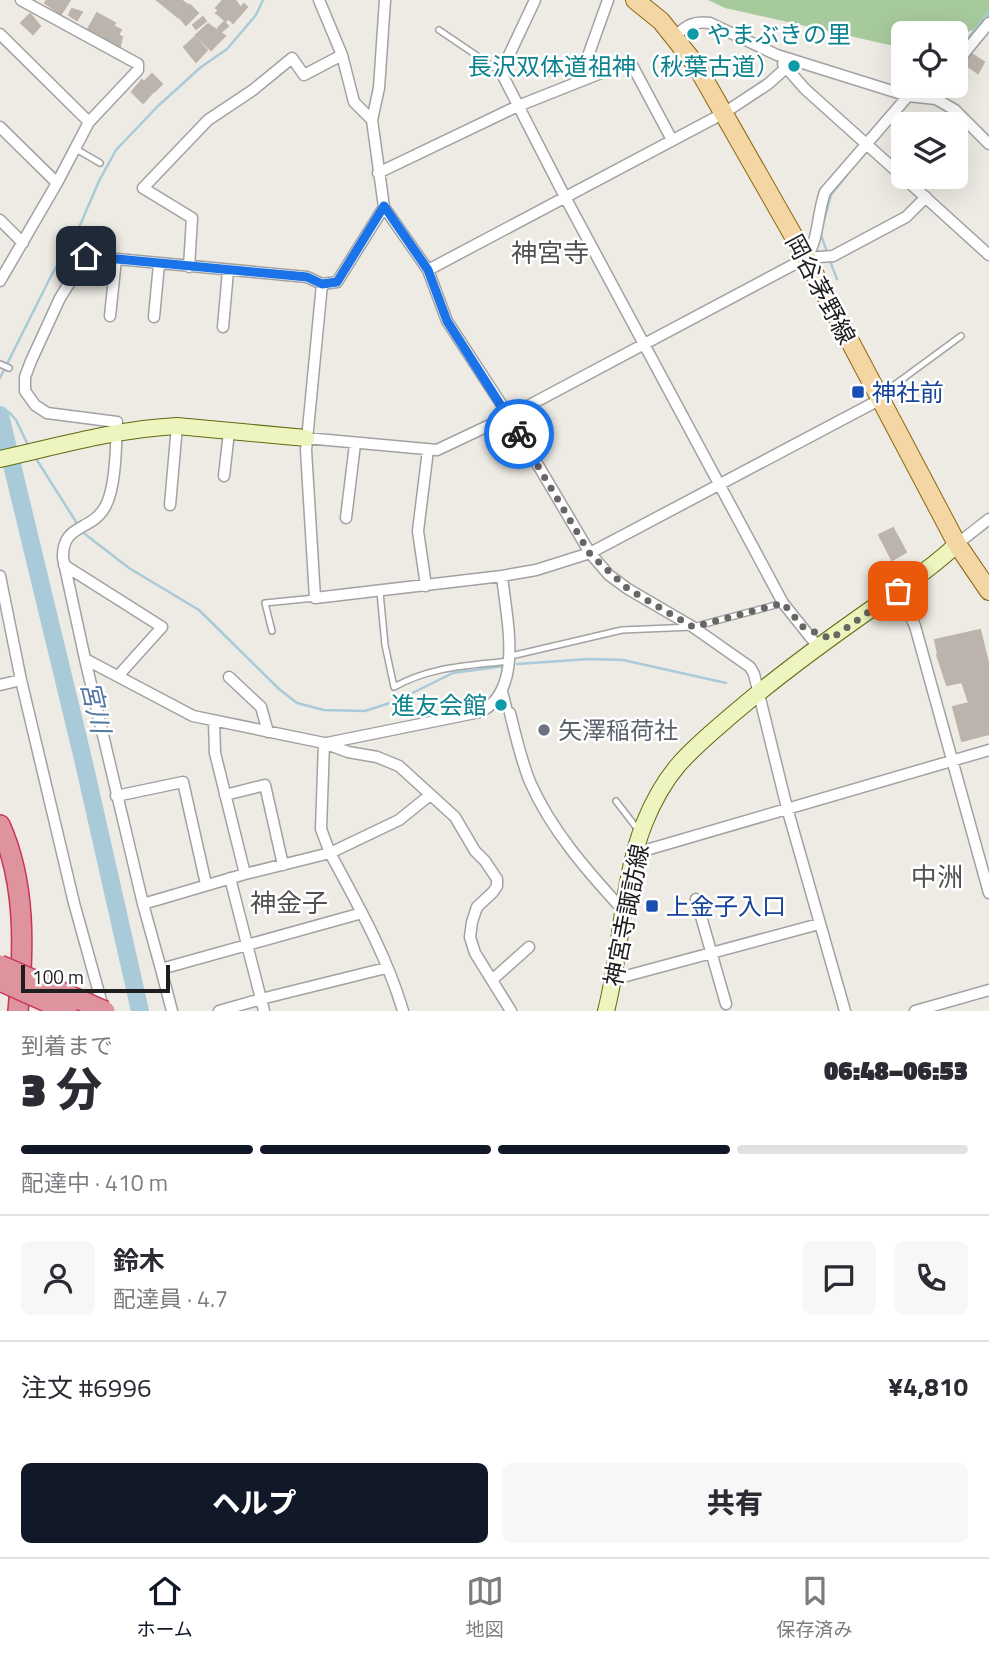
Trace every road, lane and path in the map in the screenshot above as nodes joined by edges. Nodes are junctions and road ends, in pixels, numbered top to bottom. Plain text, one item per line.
1 (21, 0) edge
2 (319, 0) edge
3 (385, 0) edge
4 (535, 0) edge
5 (608, 0) edge
6 (635, 0) edge
7 (989, 23) edge
8 (439, 30) dead end
9 (0, 34) edge
10 (675, 36) junction
11 (968, 48) edge
12 (342, 55) junction
13 (777, 55) junction
14 (786, 68) junction
15 (501, 72) junction
16 (596, 75) junction
17 (891, 91) edge
18 (906, 98) edge
19 (928, 98) edge
20 (518, 106) junction
21 (724, 113) junction
22 (372, 120) junction
23 (89, 122) junction
24 (0, 127) edge
25 (672, 140) junction
26 (866, 143) junction
27 (989, 144) edge
28 (74, 148) junction
29 (100, 163) dead end
30 (891, 166) edge
31 (378, 173) junction
32 (57, 183) junction
33 (917, 189) edge
34 (565, 197) junction
35 (926, 197) junction
36 (384, 206) junction
37 (0, 220) edge
38 (23, 243) junction
39 (989, 255) edge
40 (806, 258) junction
41 (116, 259) junction
42 (159, 264) junction
43 (189, 267) junction
44 (428, 270) junction
45 (229, 271) junction
46 (0, 281) edge
47 (322, 284) junction
48 (110, 316) dead end
49 (154, 317) dead end
50 (223, 327) dead end
51 (961, 335) dead end
52 (644, 343) junction
53 (0, 364) edge
54 (9, 368) dead end
55 (880, 398) junction
56 (509, 416) junction
57 (177, 426) junction
58 (229, 432) junction
59 (117, 434) junction
60 (306, 438) junction
61 (355, 444) junction
62 (428, 450) junction
63 (0, 459) edge
64 (224, 476) dead end
65 (719, 485) junction
66 (170, 505) dead end
67 (346, 517) dead end
68 (989, 519) edge
69 (964, 538) junction
70 (590, 554) junction
71 (64, 565) junction
72 (0, 576) edge
73 (502, 576) junction
74 (426, 586) junction
75 (898, 591) junction
76 (989, 591) edge
77 (380, 592) junction
78 (314, 598) junction
79 (783, 603) junction
80 (3, 608) edge
81 (693, 627) junction
82 (272, 631) dead end
83 (825, 643) junction
84 (85, 659) junction
85 (510, 659) junction
86 (118, 677) junction
87 (229, 677) dead end
88 (21, 680) junction
89 (0, 685) edge
90 (505, 689) junction
91 (757, 694) junction
92 (510, 713) joint
93 (214, 721) junction
94 (268, 732) junction
95 (324, 743) junction
96 (989, 750) edge
97 (952, 761) junction
98 (225, 794) junction
99 (430, 795) junction
100 (116, 796) junction
101 (616, 801) dead end
102 (787, 808) junction
103 (0, 825) edge
104 (641, 833) junction
105 (330, 853) junction
106 (636, 853) junction
107 (0, 863) edge
108 (283, 865) junction
109 (246, 874) junction
110 (230, 878) junction
111 (206, 884) junction
112 (989, 893) edge
113 (696, 900) dead end
114 (143, 904) junction
115 (623, 910) junction
116 (362, 914) junction
117 (819, 924) junction
118 (247, 946) junction
119 (529, 947) dead end
120 (711, 953) junction
121 (0, 956) edge
122 (0, 965) edge
123 (386, 968) junction
124 (162, 969) junction
125 (615, 979) junction
126 (492, 980) junction
127 (0, 981) edge
128 (46, 987) junction
129 (989, 990) edge
130 (726, 1004) dead end
131 (262, 1005) edge
132 (8, 1011) edge
133 (18, 1011) edge
134 (67, 1011) edge
135 (105, 1011) edge
136 (172, 1011) edge
137 (219, 1011) edge
138 (403, 1011) edge
139 (511, 1011) edge
140 (606, 1011) edge
141 (845, 1011) edge
142 (915, 1011) edge

1 - 23 street
2 - 12 street
3 - 22 street
4 - 15 street
5 - 16 street
6 - 10 main road, 岡谷茅野線
7 - 11 street
8 - 15 lane
9 - 23 street
10 - 13 street
10 - 21 main road, 岡谷茅野線
12 - 22 street
12 - 43 street
13 - 14 street
13 - 17 street
14 - 21 street
14 - 26 street
15 - 20 street
16 - 20 street
16 - 25 street
18 - 26 street
19 - 27 street
20 - 31 street
20 - 34 street
21 - 25 street
21 - 40 main road, 岡谷茅野線
22 - 31 street
23 - 28 street
24 - 32 street
25 - 34 street
26 - 30 street
26 - 40 street
28 - 29 lane
28 - 32 street
31 - 36 street
32 - 38 street
33 - 35 street
34 - 44 street
34 - 52 street
35 - 39 street
35 - 40 street
36 - 44 street
36 - 47 street
37 - 38 street
38 - 46 street
40 - 52 street
40 - 55 main road, 岡谷茅野線
41 - 42 street
41 - 48 street
41 - 59 street
42 - 43 street
42 - 49 street
43 - 45 street
44 - 56 street
45 - 47 street
45 - 50 street
47 - 60 street
51 - 55 lane
52 - 56 street
52 - 65 street
53 - 54 lane
55 - 65 street
55 - 69 main road, 岡谷茅野線
56 - 62 street
56 - 70 street
57 - 58 main road
57 - 59 main road
57 - 66 street
58 - 60 main road
58 - 64 street
59 - 63 main road
59 - 71 street
60 - 61 street
60 - 78 street
61 - 62 street
61 - 67 street
62 - 74 street
65 - 70 street
65 - 79 street
68 - 69 street
69 - 75 main road, 神宮寺諏訪線
69 - 76 main road, 岡谷茅野線
70 - 73 street
70 - 81 street
71 - 84 street
71 - 86 street
72 - 80 street
73 - 74 street
73 - 85 street
74 - 77 street
75 - 83 main road, 神宮寺諏訪線
75 - 97 street
77 - 78 street
77 - 85 lane
78 - 82 lane
79 - 81 lane
79 - 83 street
80 - 88 street
81 - 85 lane
81 - 91 street
83 - 91 main road, 神宮寺諏訪線
84 - 86 street
84 - 100 street
85 - 90 street
86 - 93 street
87 - 94 street
88 - 89 street
88 - 135 street
90 - 92 lane
90 - 95 street
91 - 102 street
91 - 104 main road, 神宮寺諏訪線
92 - 115 street
93 - 94 street
93 - 98 street
94 - 95 street
95 - 99 street
95 - 105 street
96 - 97 street
97 - 102 street
97 - 112 street
98 - 108 street
98 - 109 street
99 - 105 street
99 - 126 street
100 - 111 street
100 - 114 street
101 - 104 lane
102 - 106 street
102 - 117 street
103 - 133 highway
104 - 106 main road, 神宮寺諏訪線
105 - 108 street
105 - 116 street
106 - 115 main road, 神宮寺諏訪線
107 - 132 highway
108 - 109 street
109 - 110 street
110 - 111 street
110 - 118 street
111 - 114 street
113 - 120 street
114 - 124 street
115 - 125 main road, 神宮寺諏訪線
116 - 118 street
116 - 123 street
117 - 120 street
117 - 141 street
118 - 124 street
118 - 131 street
119 - 126 street
120 - 125 street
120 - 130 street
121 - 128 highway
122 - 128 highway, bridge
123 - 131 street
123 - 138 street
124 - 136 street
125 - 140 main road, 神宮寺諏訪線
126 - 139 street
127 - 134 highway, bridge
128 - 135 highway, bridge
129 - 142 street
131 - 137 street

